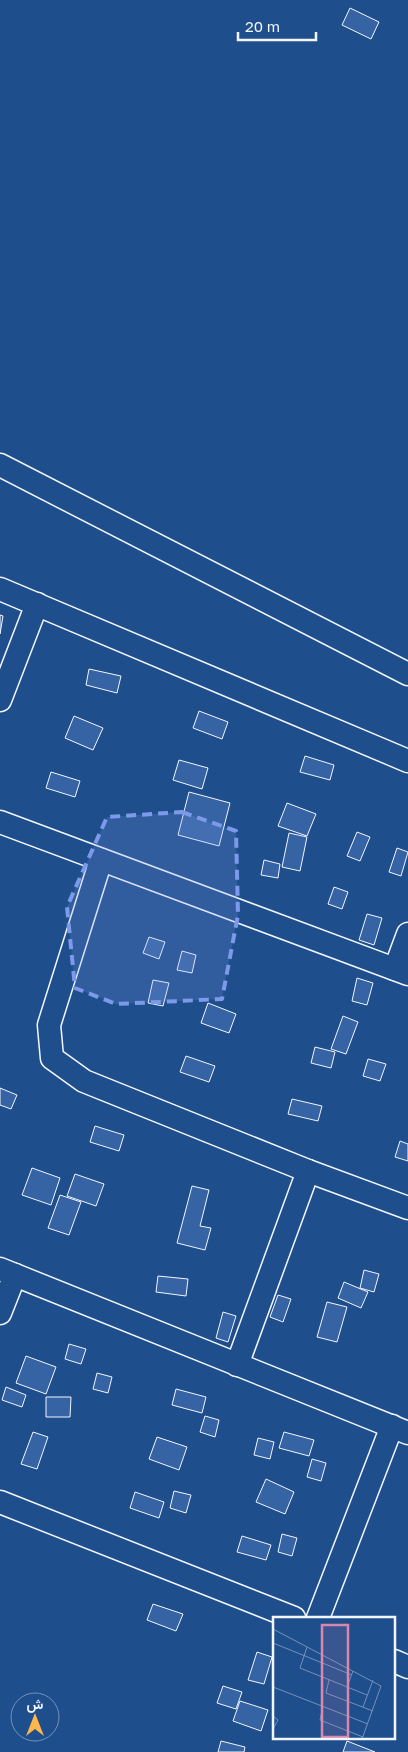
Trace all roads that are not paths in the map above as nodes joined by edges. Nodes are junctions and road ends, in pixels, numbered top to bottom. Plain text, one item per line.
1 (0, 465) edge
2 (0, 589) edge
3 (36, 604) junction
4 (408, 674) edge
5 (0, 700) edge
6 (408, 761) edge
7 (0, 822) edge
8 (100, 860) junction
9 (408, 934) edge
10 (401, 972) edge
11 (308, 1171) junction
12 (408, 1208) edge
13 (8, 1272) edge
14 (0, 1313) edge
15 (237, 1365) junction
16 (400, 1430) edge
17 (0, 1502) edge
18 (291, 1617) edge
19 (318, 1617) edge
20 (396, 1662) edge
21 (408, 1667) edge

1 - 4 street
2 - 3 street
3 - 5 street
3 - 6 street
7 - 8 street
8 - 10 street
8 - 11 street
9 - 10 street
11 - 12 street
11 - 15 street
13 - 14 street
13 - 15 street
15 - 16 street
16 - 19 street
17 - 18 street
20 - 21 street

